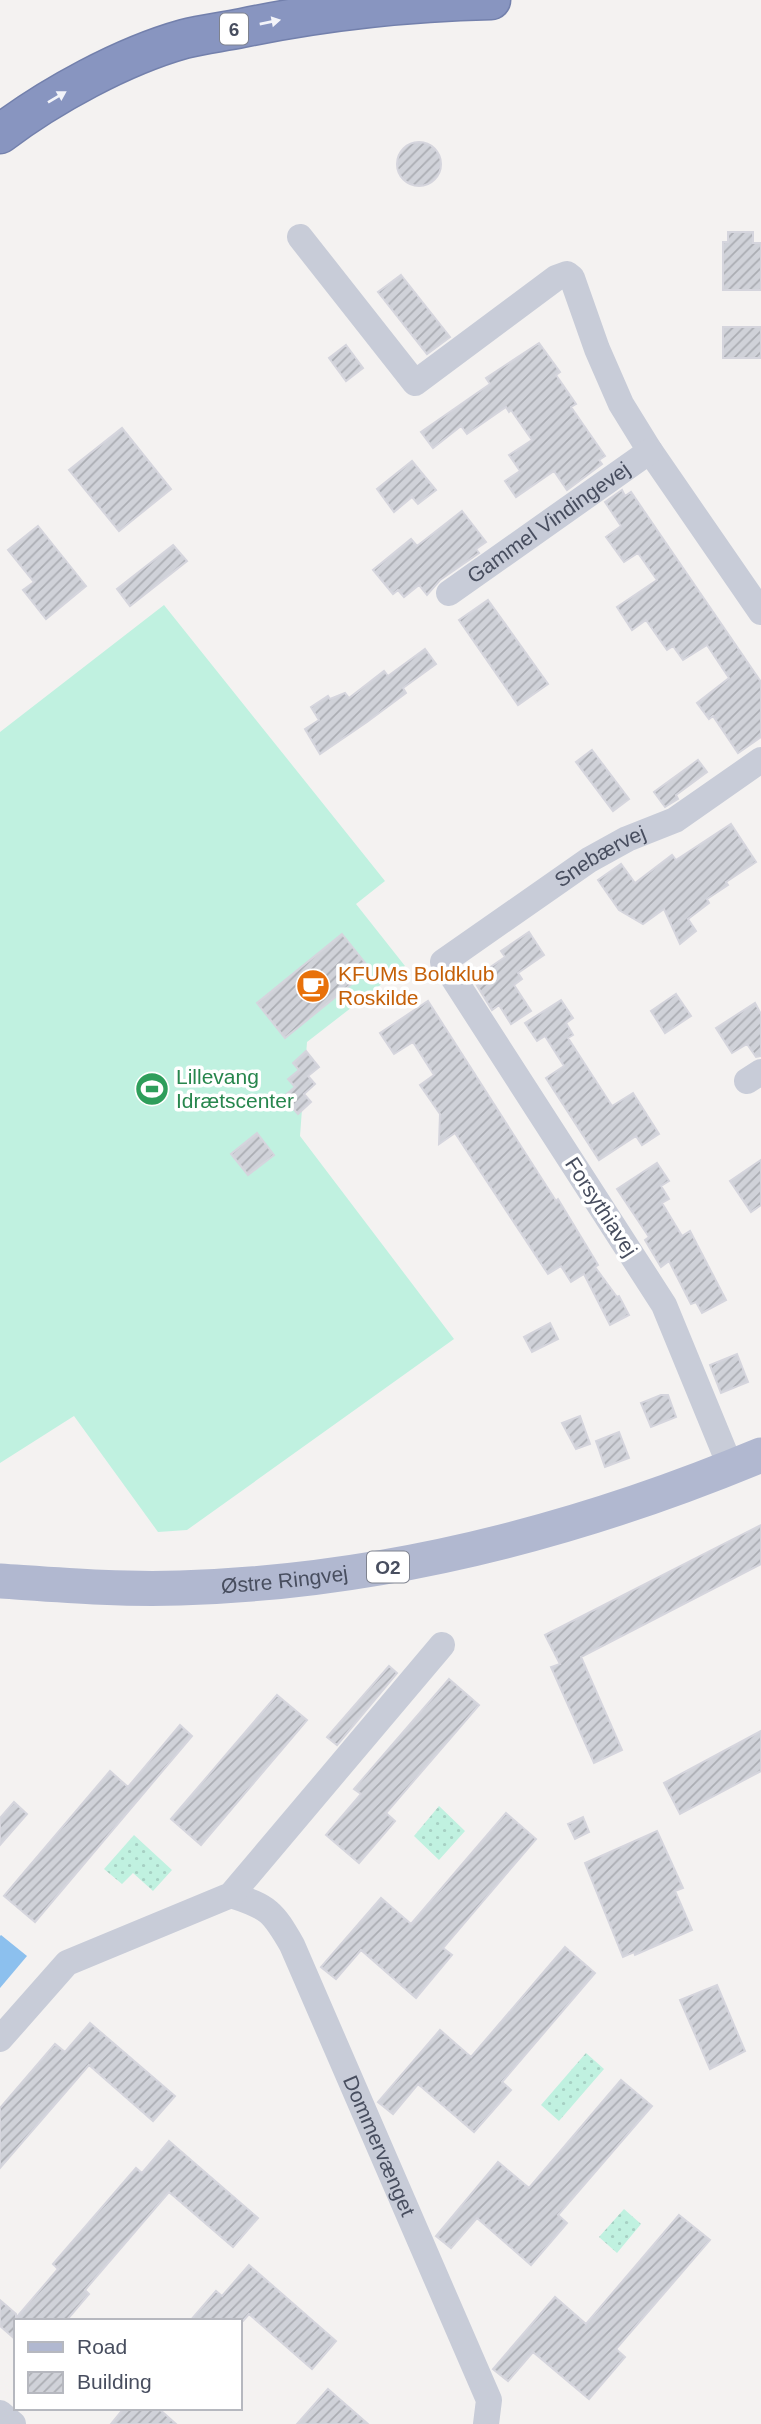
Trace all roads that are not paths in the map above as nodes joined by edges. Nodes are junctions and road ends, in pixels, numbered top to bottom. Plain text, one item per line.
1 (491, 0) edge
2 (0, 134) edge
3 (299, 237) dead end
4 (650, 451) junction
5 (449, 593) dead end
6 (761, 612) edge
7 (761, 760) edge
8 (443, 962) joint
9 (746, 1461) edge
10 (0, 1581) edge
11 (442, 1645) dead end
12 (231, 1895) junction
13 (0, 2039) edge
14 (0, 2413) edge
15 (13, 2424) edge
16 (486, 2424) edge

2 -> 1 highway, 6
3 - 4 street, Gammel Vindingevej
4 - 5 street, Gammel Vindingevej
4 - 6 street, Gammel Vindingevej
7 - 8 street, Snebærvej
8 - 9 street, Forsythiavej
9 - 10 main road, Østre Ringvej / O2
11 - 12 street
12 - 13 street
12 - 16 street, Dommervænget
14 - 15 street

